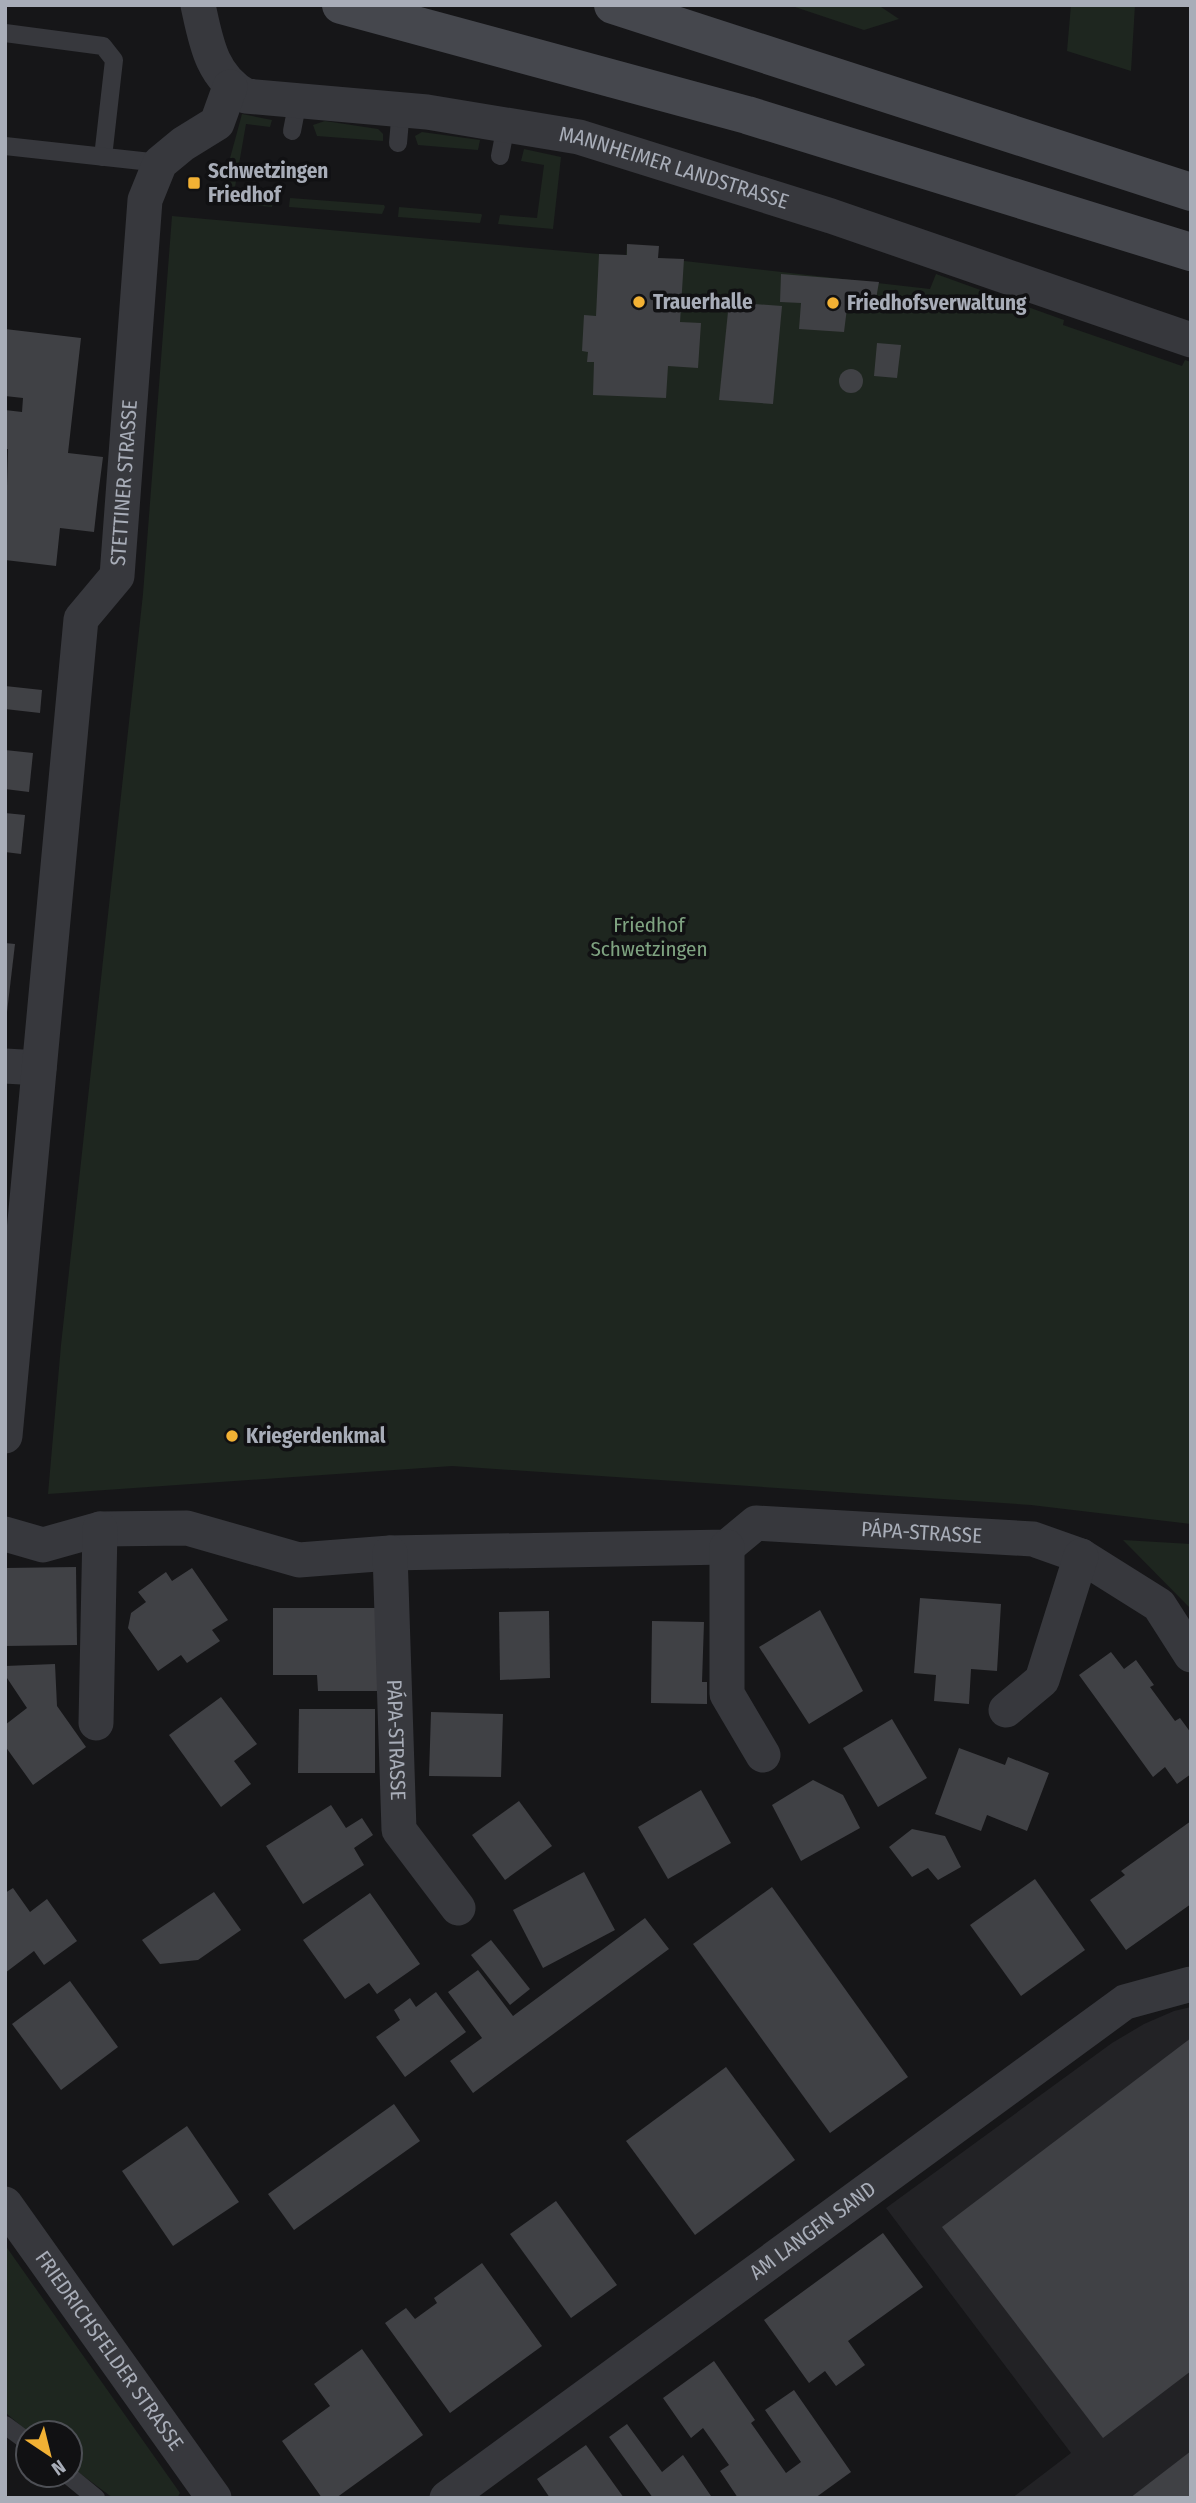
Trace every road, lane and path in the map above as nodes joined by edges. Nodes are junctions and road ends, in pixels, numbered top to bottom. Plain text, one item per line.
1 (198, 5) edge
2 (341, 5) edge
3 (612, 5) edge
4 (5, 33) edge
5 (230, 87) junction
6 (401, 109) junction
7 (398, 143) dead end
8 (5, 146) edge
9 (103, 157) junction
10 (160, 163) junction
11 (1191, 192) edge
12 (1191, 252) edge
13 (1191, 340) edge
14 (22, 1067) edge
15 (5, 1436) edge
16 (100, 1529) junction
17 (5, 1534) edge
18 (727, 1547) junction
19 (390, 1553) junction
20 (1081, 1556) junction
21 (1191, 1655) edge
22 (1006, 1710) dead end
23 (96, 1723) dead end
24 (762, 1755) dead end
25 (458, 1908) dead end
26 (1191, 1984) edge
27 (5, 2204) edge
28 (214, 2498) edge
29 (447, 2498) edge

1 - 5 street
2 - 12 main road
3 - 11 main road
4 - 9 lane
5 - 6 street, MANNHEIMER LANDSTRASSE
5 - 10 street
6 - 7 lane
6 - 13 street, MANNHEIMER LANDSTRASSE
8 - 9 lane
9 - 10 lane
10 - 14 street, STETTINER STRASSE
14 - 15 street, STETTINER STRASSE
16 - 17 street
16 - 19 street
16 - 23 street
18 - 19 street
18 - 20 street, PÁPA-STRASSE
18 - 24 street
19 - 25 street, PÁPA-STRASSE
20 - 21 street, PÁPA-STRASSE
20 - 22 street
26 - 29 street, AM LANGEN SAND
27 - 28 street, FRIEDRICHSFELDER STRASSE

